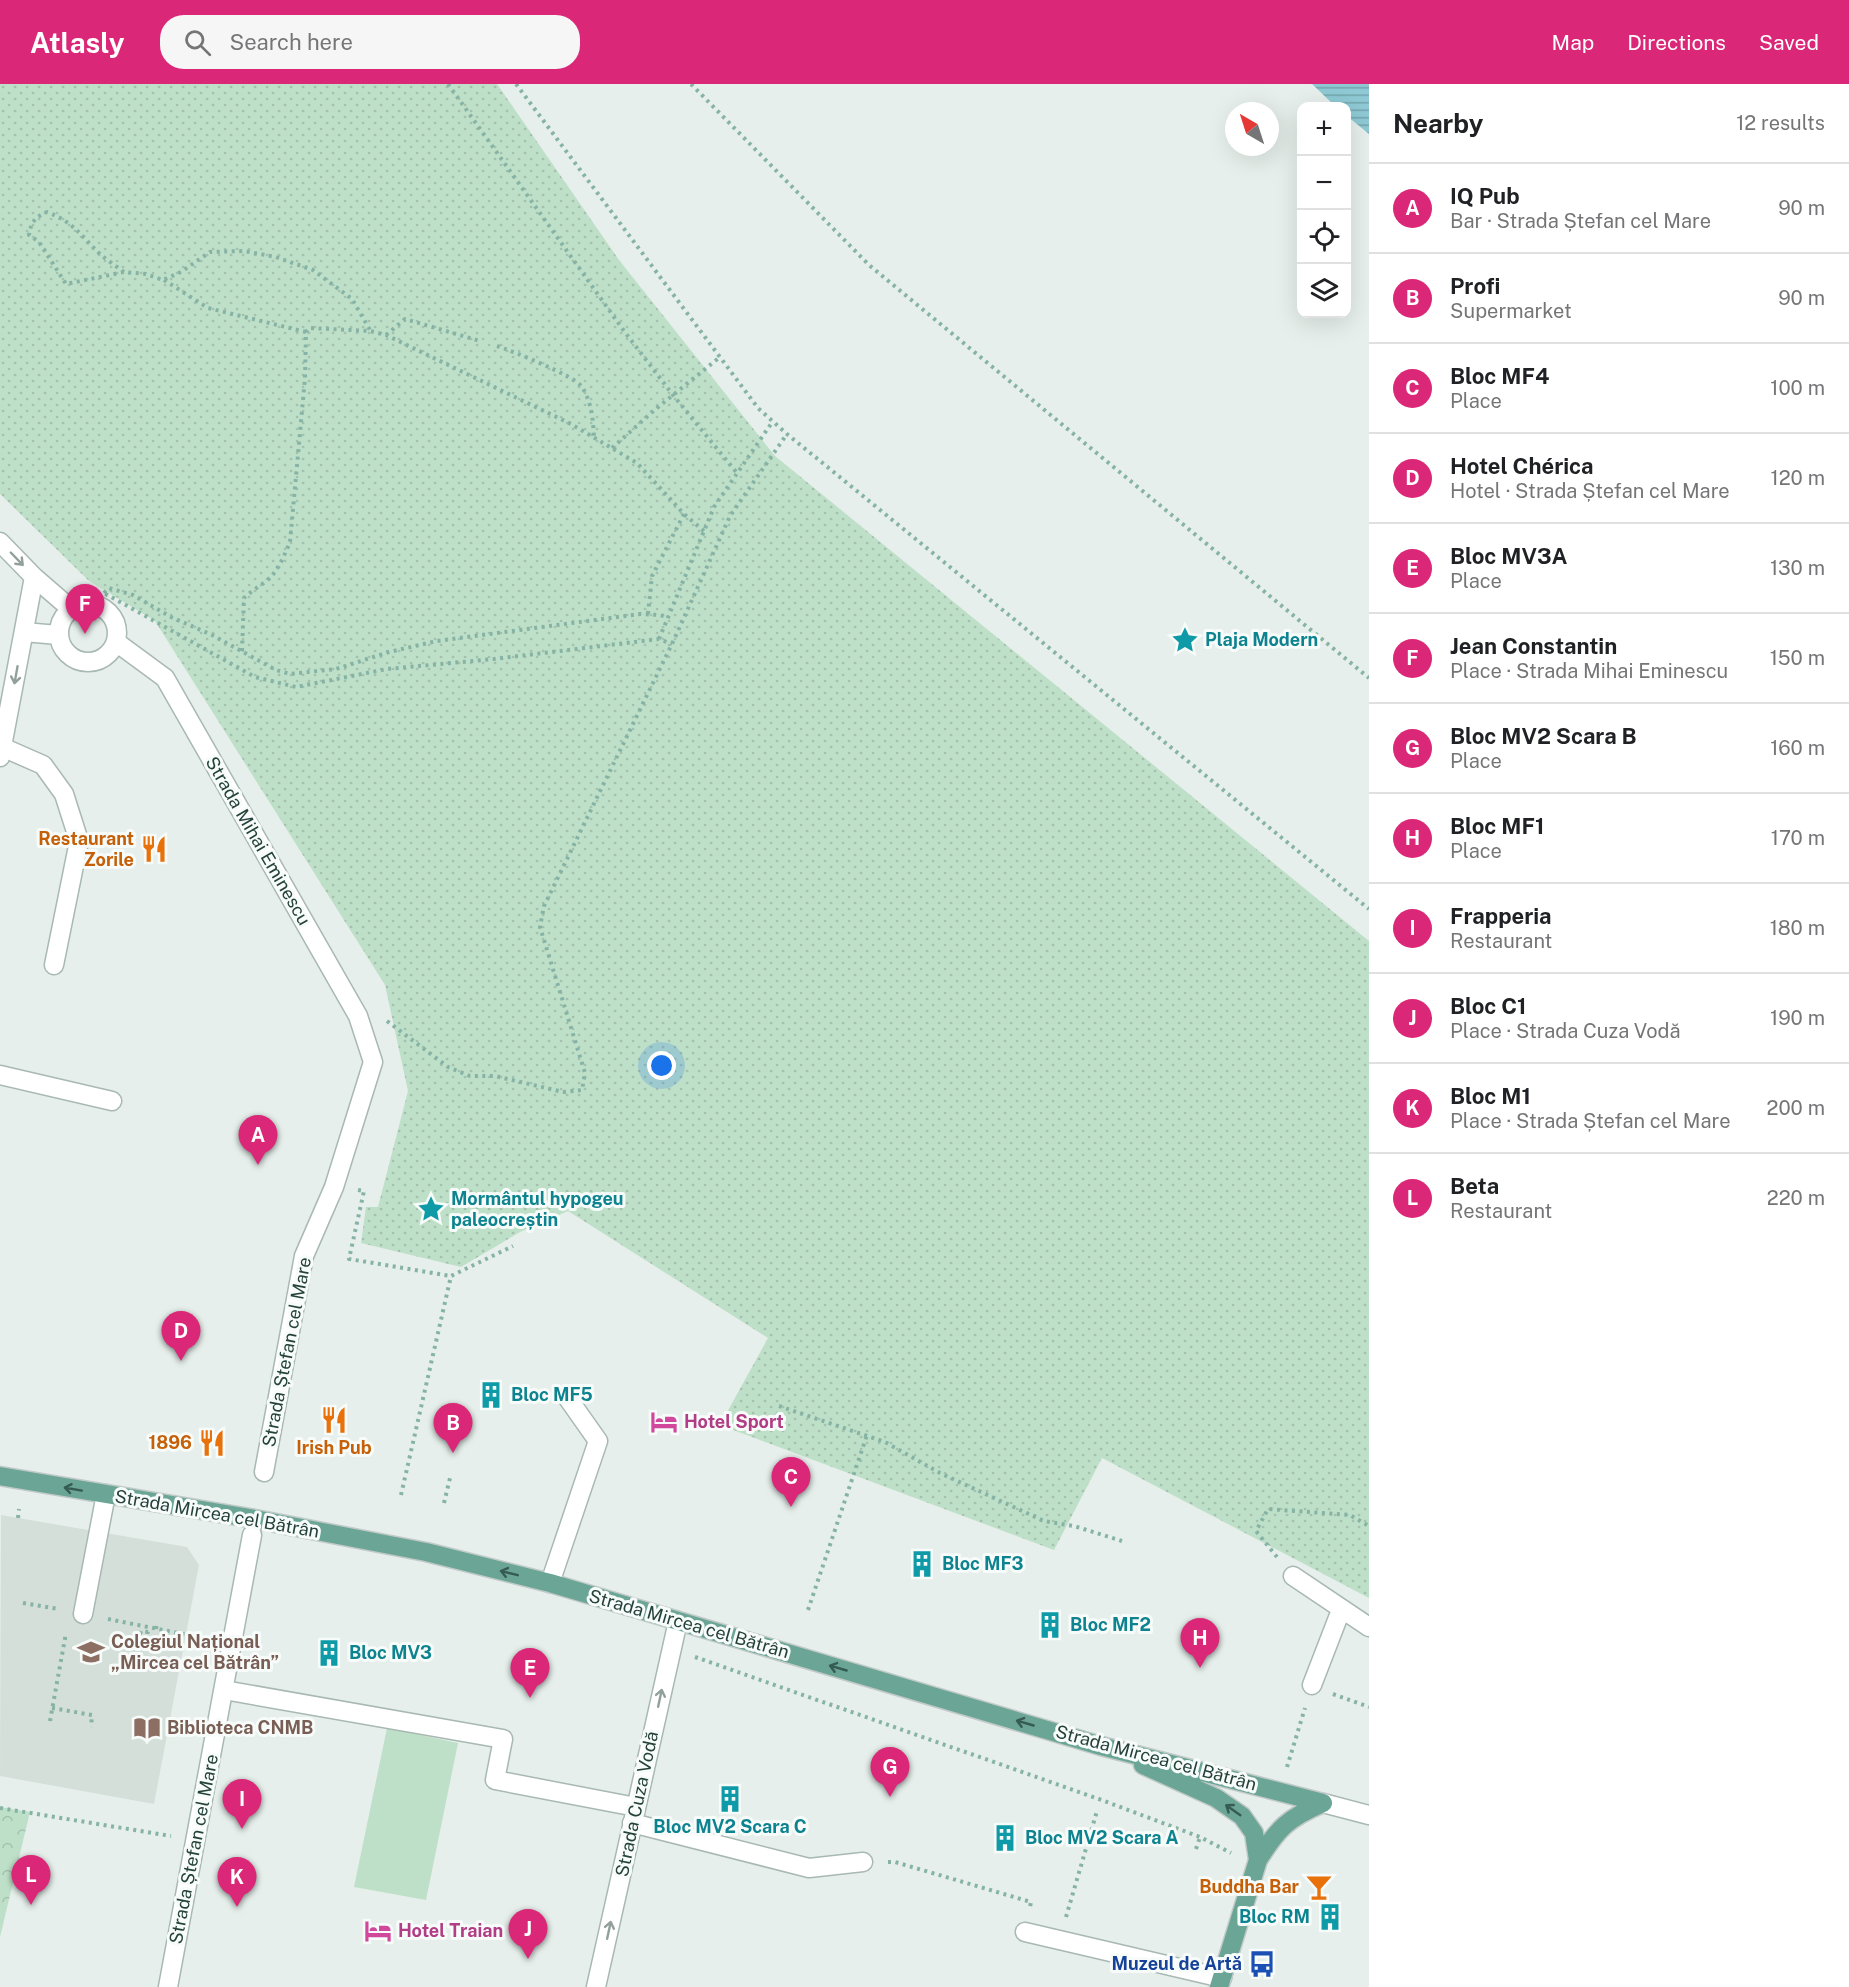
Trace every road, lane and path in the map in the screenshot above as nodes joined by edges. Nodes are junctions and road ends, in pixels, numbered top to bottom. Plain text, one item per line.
1 (448, 84) edge
2 (516, 84) edge
3 (691, 84) edge
4 (124, 272) junction
5 (164, 280) junction
6 (370, 331) junction
7 (306, 332) junction
8 (386, 335) junction
9 (480, 341) dead end
10 (497, 346) dead end
11 (720, 357) junction
12 (673, 395) junction
13 (773, 421) junction
14 (787, 434) junction
15 (594, 437) junction
16 (612, 448) junction
17 (737, 473) junction
18 (684, 514) junction
19 (704, 531) junction
20 (0, 542) edge
21 (34, 577) junction
22 (100, 599) junction
23 (71, 609) junction
24 (648, 614) junction
25 (668, 617) junction
26 (24, 632) junction
27 (58, 635) junction
28 (659, 639) junction
29 (116, 642) junction
30 (672, 644) junction
31 (242, 651) junction
32 (1369, 678) edge
33 (1, 752) edge
34 (1369, 909) edge
35 (54, 965) dead end
36 (387, 1021) dead end
37 (373, 1062) joint
38 (0, 1075) edge
39 (112, 1101) dead end
40 (360, 1210) dead end
41 (513, 1246) dead end
42 (451, 1276) junction
43 (567, 1397) dead end
44 (779, 1406) dead end
45 (867, 1435) junction
46 (264, 1472) dead end
47 (0, 1476) edge
48 (450, 1478) dead end
49 (106, 1494) junction
50 (400, 1495) dead end
51 (444, 1503) dead end
52 (19, 1509) dead end
53 (18, 1518) dead end
54 (1369, 1526) edge
55 (252, 1535) dead end
56 (1122, 1541) dead end
57 (1293, 1576) joint
58 (550, 1583) junction
59 (23, 1603) dead end
60 (50, 1606) dead end
61 (808, 1610) dead end
62 (1341, 1610) junction
63 (83, 1614) junction
64 (678, 1621) junction
65 (157, 1623) dead end
66 (1369, 1627) edge
67 (149, 1628) junction
68 (156, 1629) junction
69 (140, 1634) dead end
70 (193, 1636) dead end
71 (671, 1648) junction
72 (1312, 1685) junction
73 (224, 1690) junction
74 (1369, 1707) edge
75 (52, 1708) junction
76 (50, 1721) dead end
77 (91, 1727) dead end
78 (1101, 1746) junction
79 (1287, 1767) dead end
80 (1323, 1803) junction
81 (0, 1808) edge
82 (1097, 1811) dead end
83 (634, 1815) junction
84 (1369, 1815) edge
85 (1200, 1837) junction
86 (196, 1841) junction
87 (1196, 1849) dead end
88 (863, 1862) joint
89 (1257, 1863) junction
90 (1025, 1932) joint
91 (1059, 1940) junction
92 (1221, 1982) edge
93 (168, 1987) edge
94 (596, 1987) edge

1 - 12 path
2 - 11 path
3 - 32 path
4 - 4 path
4 - 5 path
5 - 6 path
5 - 7 path
6 - 7 path
6 - 8 path
7 - 31 path
8 - 9 path
8 - 15 path
10 - 15 path
11 - 12 path
11 - 13 path
12 - 16 path
12 - 17 path
13 - 14 path
13 - 17 path
14 - 30 path
14 - 34 path
15 - 16 path
16 - 18 path
17 - 19 path
18 - 19 path
18 - 24 path
19 - 25 path
20 -> 21 street
21 - 23 street
21 - 26 street
22 - 23 street
22 - 28 path
22 - 29 street
22 - 31 path
23 - 27 street
24 - 25 path
24 - 31 path
25 - 28 path
26 - 27 street
26 -> 33 street
27 - 29 street
28 - 30 path
29 - 37 street, Strada Mihai Eminescu
30 - 36 path
33 - 35 street
37 - 46 street, Strada Ștefan cel Mare
38 - 39 street
40 - 42 path
41 - 42 path
42 - 50 path
43 - 58 street
44 - 45 path
45 - 56 path
45 - 61 path
49 -> 47 main road, Strada Mircea cel Bătrân
48 - 51 path
58 -> 49 main road, Strada Mircea cel Bătrân
49 - 63 street
52 - 53 path
54 - 57 path
55 - 73 street, Strada Ștefan cel Mare
57 - 62 street
58 - 64 main road, Strada Mircea cel Bătrân
59 - 60 path
62 - 66 street
62 - 72 street
63 - 67 path
63 - 75 path
64 - 71 street, Strada Cuza Vodă
78 -> 64 main road, Strada Mircea cel Bătrân
65 - 68 path
67 - 68 path
67 - 69 path
68 - 70 path
83 -> 71 street, Strada Cuza Vodă
71 - 85 path
72 - 74 path
72 - 79 path
73 - 83 street
73 - 86 street, Strada Ștefan cel Mare
75 - 76 path
75 - 77 path
78 - 80 main road, Strada Mircea cel Bătrân
89 -> 78 main road
80 - 84 street, Strada Mircea cel Bătrân
80 - 89 main road
81 - 86 path
82 - 91 path
83 - 88 street
94 -> 83 street, Strada Cuza Vodă
85 - 87 path
85 - 89 path
86 - 93 street, Strada Ștefan cel Mare
88 - 90 path
89 - 92 main road
90 - 91 street
91 - 92 street

